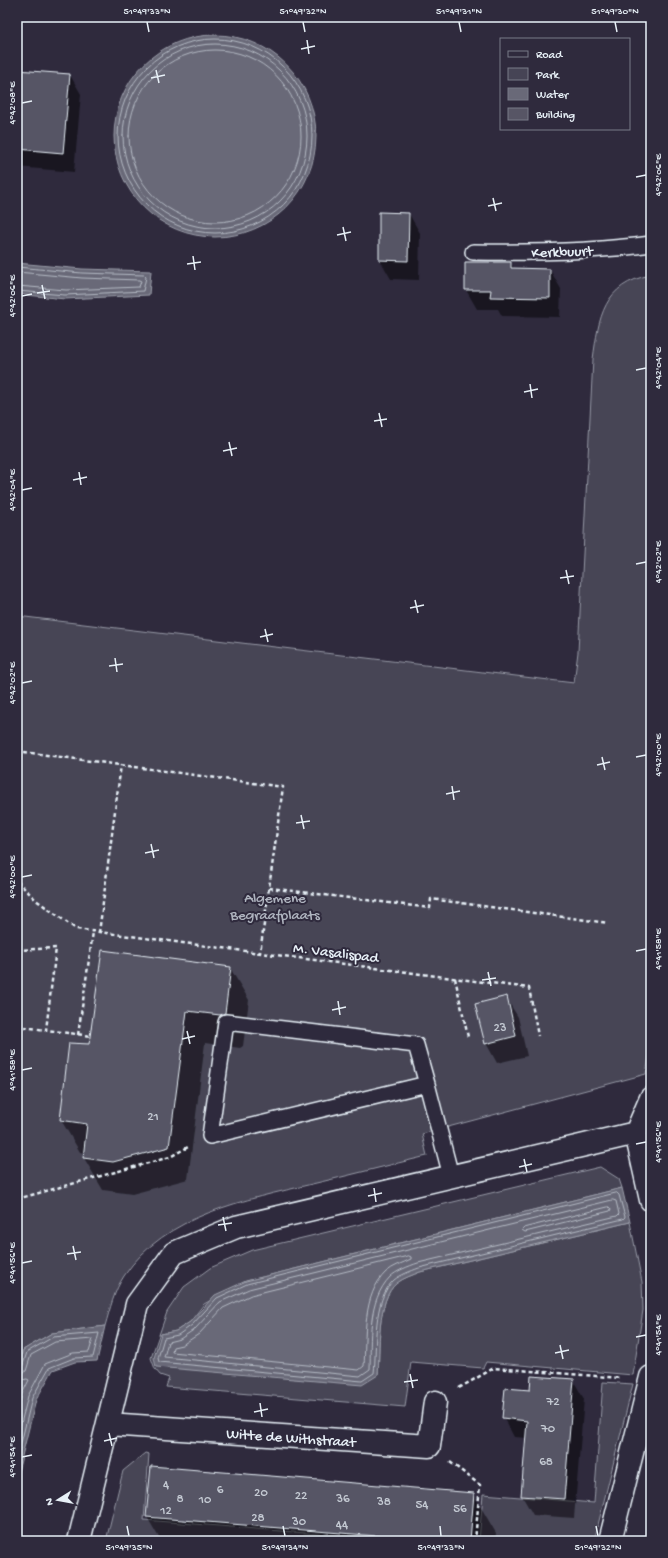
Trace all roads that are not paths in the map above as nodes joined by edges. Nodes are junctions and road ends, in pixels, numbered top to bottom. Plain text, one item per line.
1 (651, 244) edge
2 (473, 252) dead end
3 (427, 1084) junction
4 (651, 1098) edge
5 (636, 1133) junction
6 (451, 1176) junction
7 (651, 1200) edge
8 (650, 1379) edge
9 (435, 1402) road end
10 (108, 1424) junction
11 (79, 1541) edge
12 (610, 1541) edge

1 - 2 lane, Kerkbuurt
3 - 3 lane
3 - 6 lane
4 - 5 street
5 - 6 street
5 - 7 street
6 - 10 street
8 - 12 street
9 - 10 street, Witte de Withstraat
10 - 11 street

